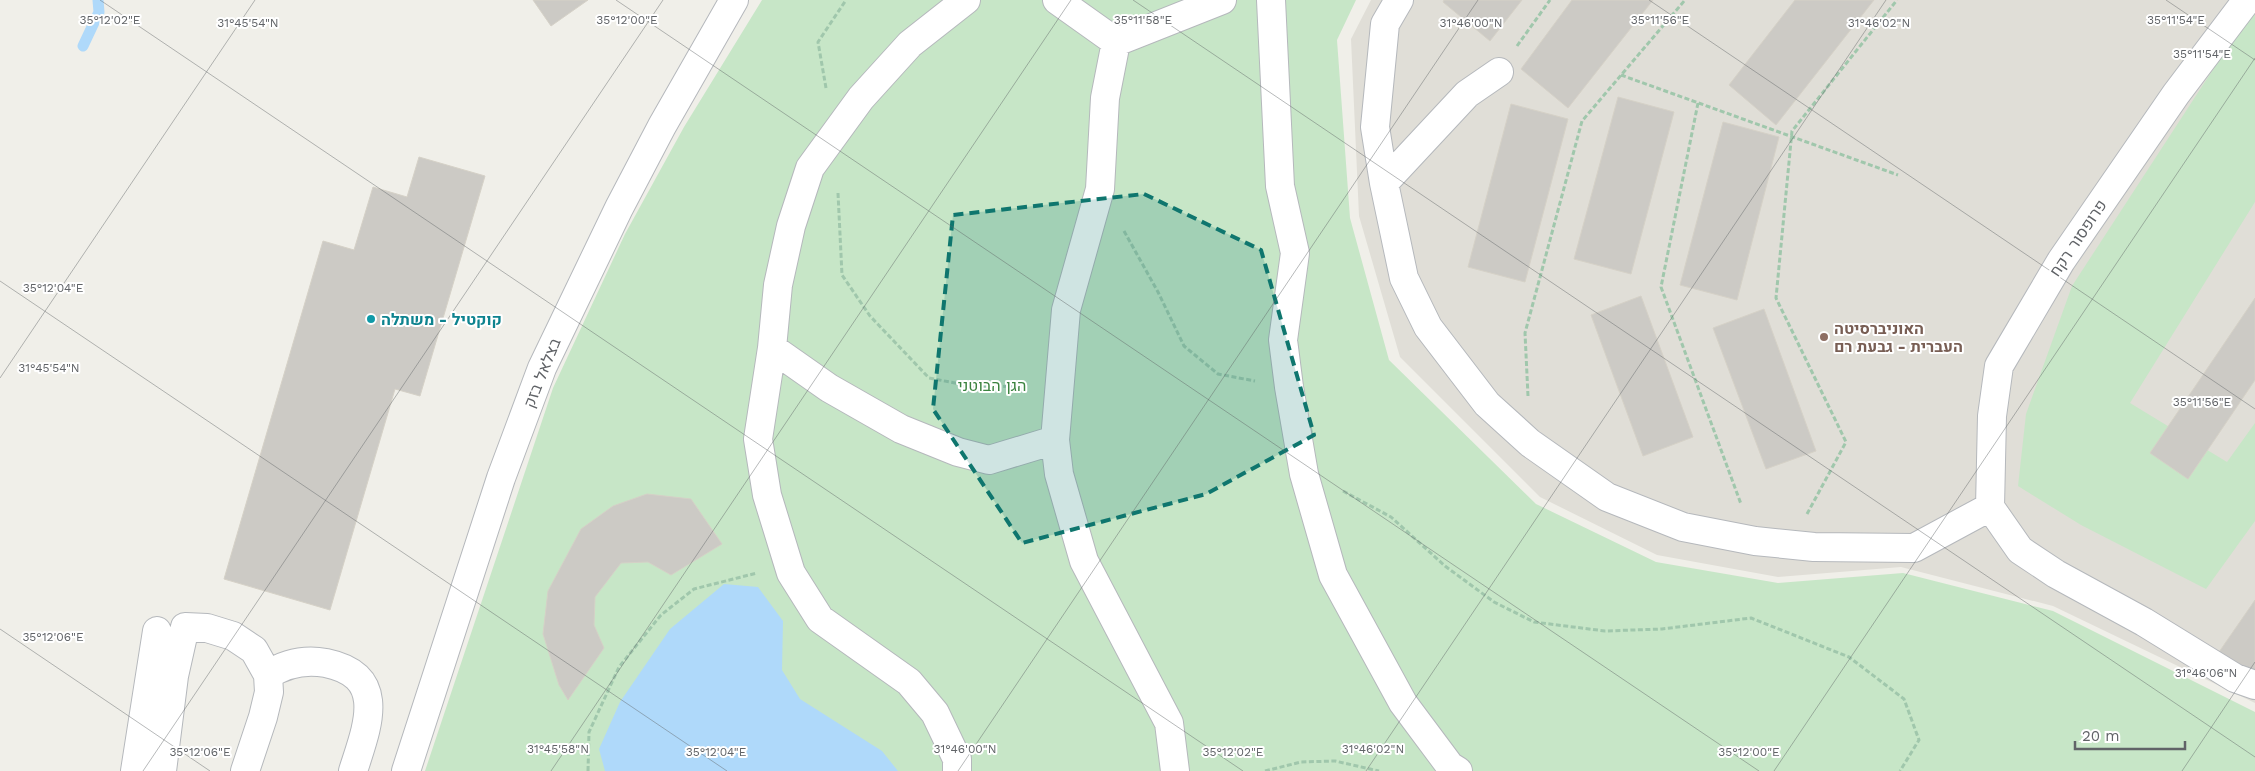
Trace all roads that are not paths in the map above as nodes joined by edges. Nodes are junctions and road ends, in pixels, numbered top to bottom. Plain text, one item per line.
1 (734, 0) edge
2 (966, 0) edge
3 (1057, 0) edge
4 (1222, 0) edge
5 (1271, 0) edge
6 (1399, 0) edge
7 (2247, 0) edge
8 (1116, 42) junction
9 (1499, 72) road end
10 (1384, 183) junction
11 (772, 348) junction
12 (1055, 440) junction
13 (1990, 507) junction
14 (157, 631) dead end
15 (268, 675) junction
16 (2255, 685) edge
17 (135, 771) edge
18 (162, 771) edge
19 (245, 771) edge
20 (353, 771) edge
21 (406, 771) edge
22 (958, 771) edge
23 (1175, 771) edge
24 (1458, 771) edge

1 - 21 street, בצלאל בזק
2 - 11 street
3 - 8 street
4 - 8 street
5 - 24 street
6 - 10 street
7 - 13 street, פרופסור רקח
8 - 12 street
9 - 10 street
10 - 13 street
11 - 12 street
11 - 22 street
12 - 23 street
13 - 16 street
14 - 17 street
15 - 18 street
15 - 19 street
15 - 20 street

